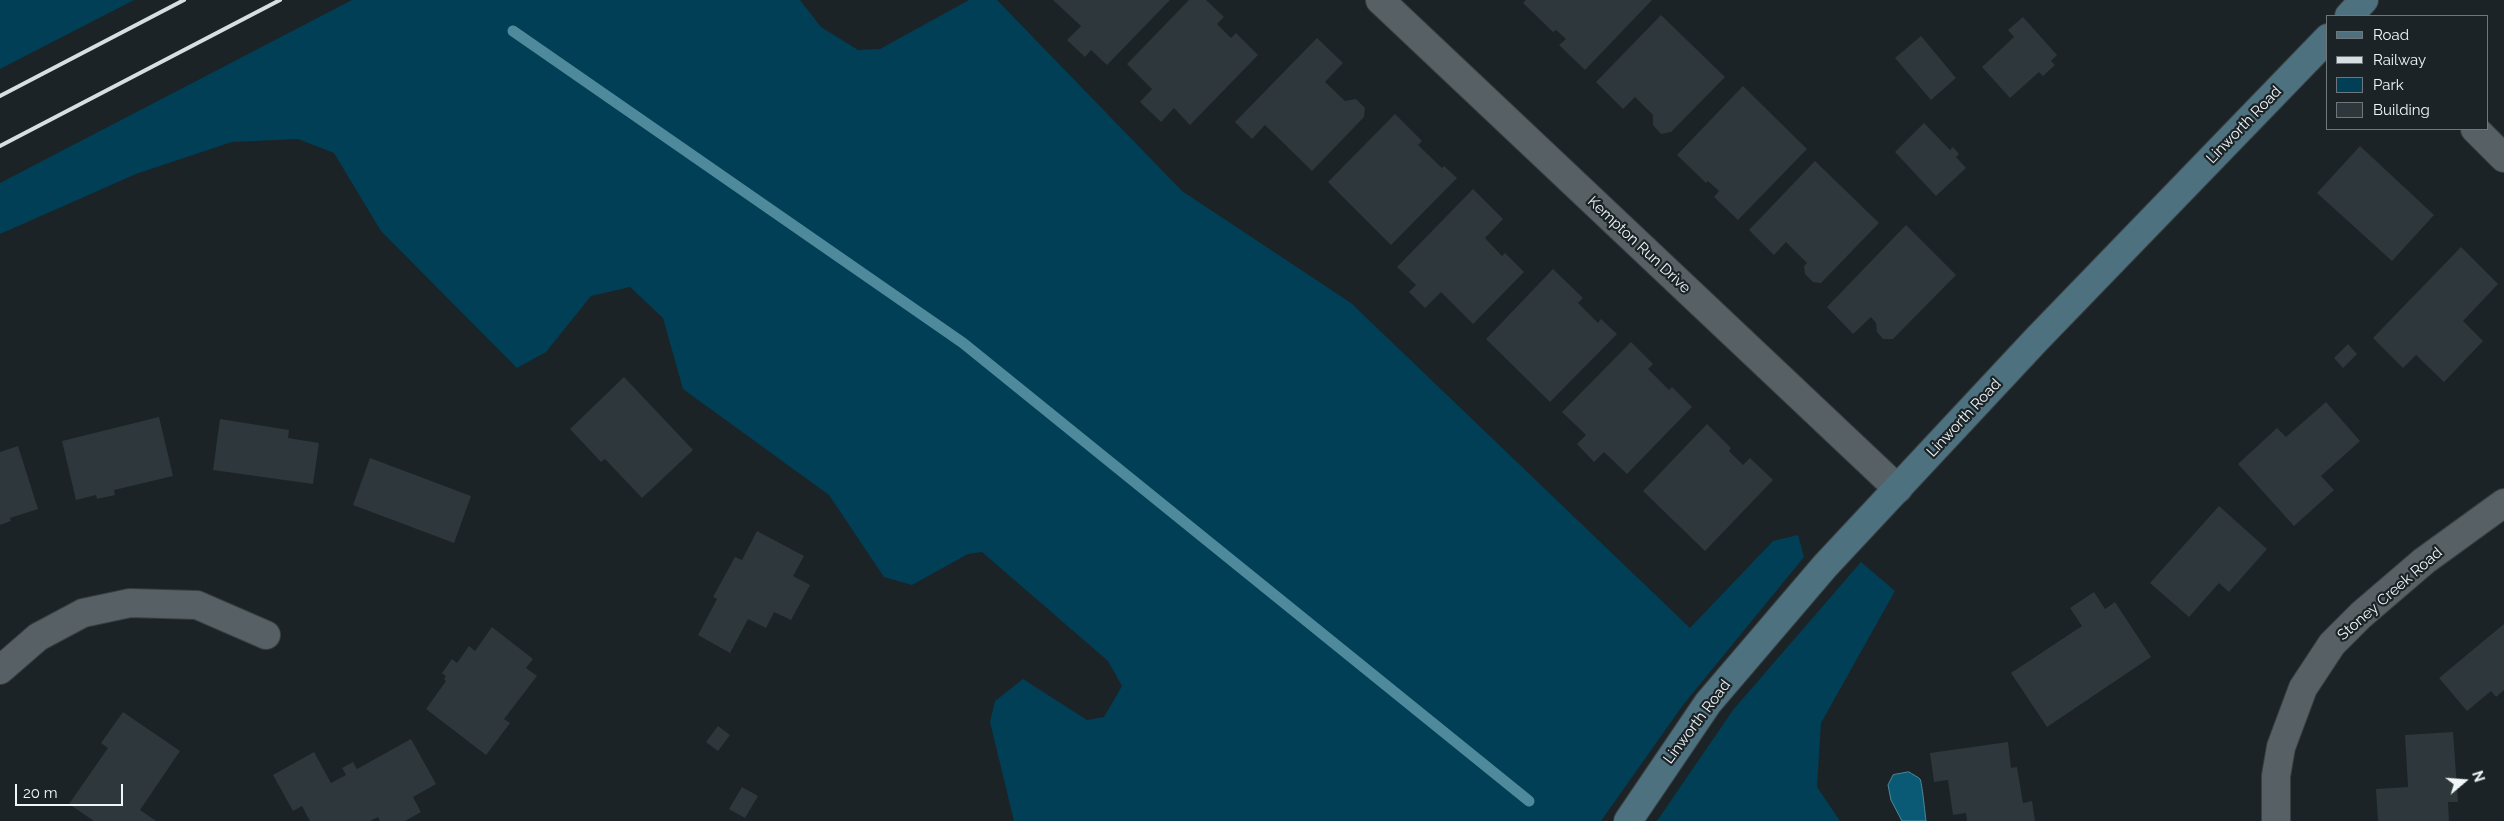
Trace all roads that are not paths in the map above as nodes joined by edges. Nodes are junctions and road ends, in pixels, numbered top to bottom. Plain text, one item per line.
1 (1380, 0) edge
2 (2326, 40) edge
3 (2476, 130) edge
4 (2504, 158) edge
5 (1898, 489) junction
6 (2504, 503) edge
7 (266, 636) dead end
8 (0, 670) edge
9 (1628, 821) edge
10 (2276, 821) edge

1 - 5 street, Kempton Run Drive
2 - 5 main road, Linworth Road
3 - 4 street
5 - 9 main road, Linworth Road
6 - 10 street, Stoney Creek Road
7 - 8 street

